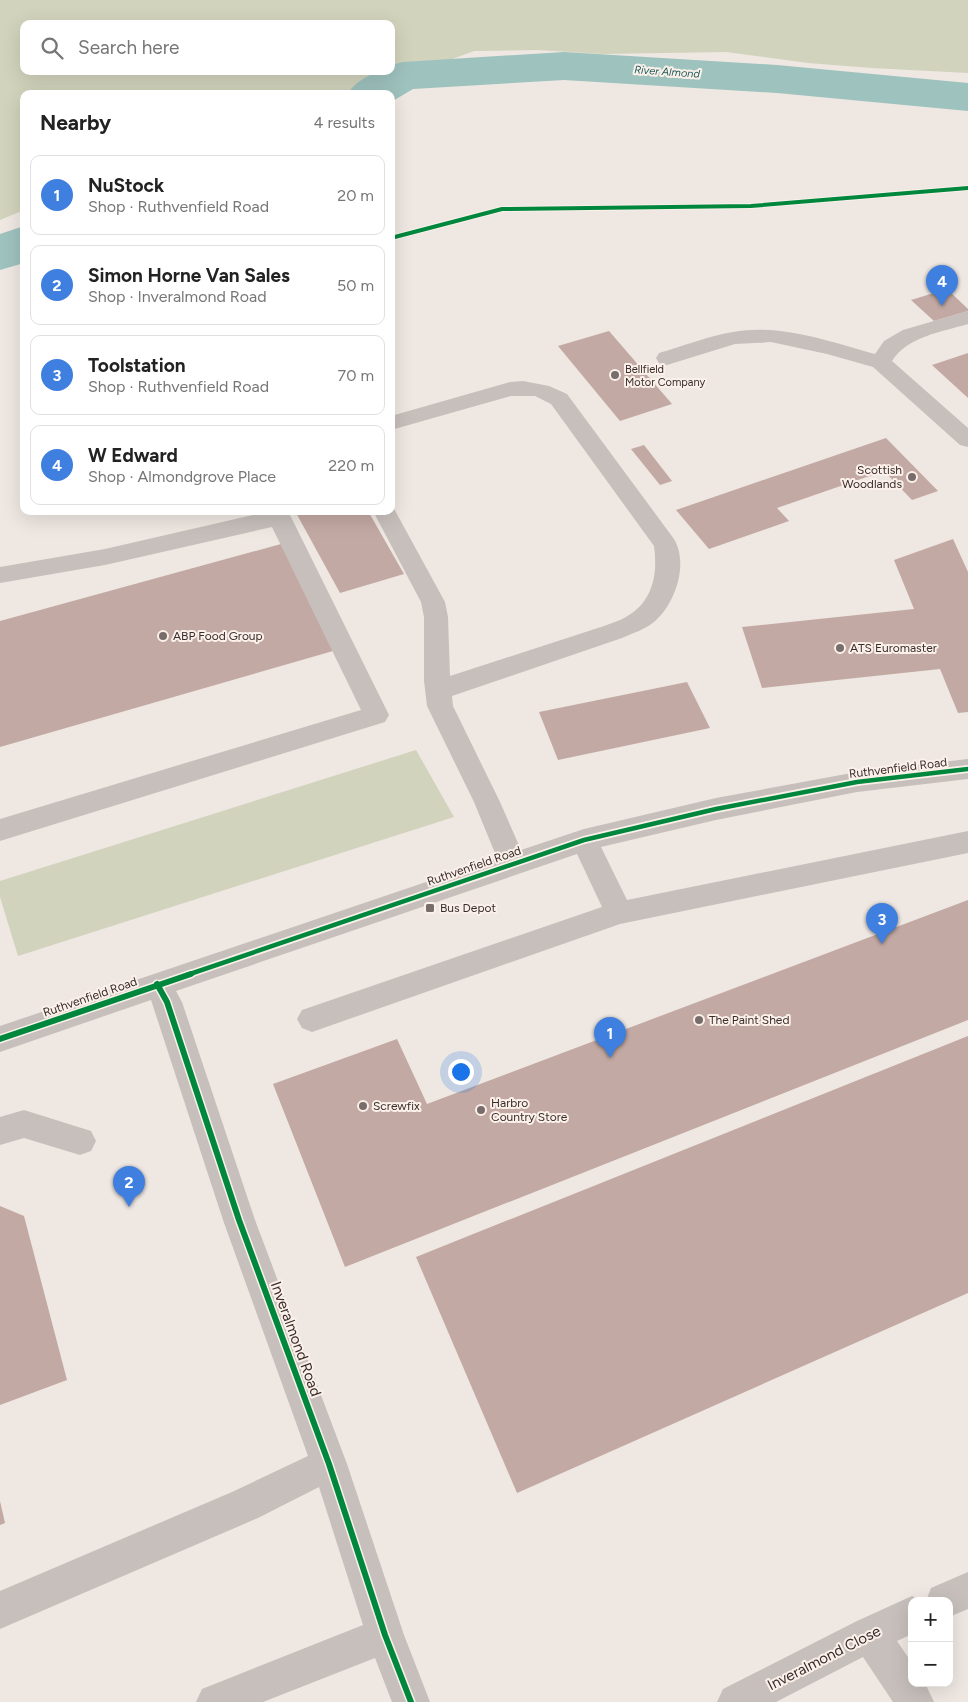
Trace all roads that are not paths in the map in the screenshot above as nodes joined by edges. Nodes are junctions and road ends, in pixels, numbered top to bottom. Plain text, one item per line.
1 (968, 317) edge
2 (667, 358) dead end
3 (881, 362) junction
4 (395, 422) edge
5 (968, 440) edge
6 (386, 515) edge
7 (0, 575) edge
8 (438, 691) junction
9 (968, 769) edge
10 (0, 830) edge
11 (584, 840) junction
12 (968, 842) edge
13 (513, 863) junction
14 (619, 913) junction
15 (157, 984) junction
16 (312, 1019) dead end
17 (0, 1039) edge
18 (0, 1131) edge
19 (80, 1141) dead end
20 (329, 1464) junction
21 (968, 1590) edge
22 (953, 1597) edge
23 (0, 1610) edge
24 (908, 1617) edge
25 (870, 1634) junction
26 (385, 1635) junction
27 (215, 1702) edge
28 (411, 1702) edge
29 (736, 1702) edge
30 (916, 1702) edge

1 - 3 street
2 - 3 street
3 - 5 street
4 - 8 street
6 - 8 street
7 - 10 street
8 - 13 street
9 - 11 street, Ruthvenfield Road
11 - 13 street, Ruthvenfield Road
11 - 14 street
12 - 14 street
13 - 15 street, Ruthvenfield Road
14 - 16 street
15 - 17 street, Ruthvenfield Road
15 - 20 street, Inveralmond Road
18 - 19 street
20 - 23 street
20 - 26 street, Inveralmond Road
21 - 22 street
24 - 25 street, Inveralmond Close
25 - 29 street, Inveralmond Close
25 - 30 street
26 - 27 street
26 - 28 street, Inveralmond Road

